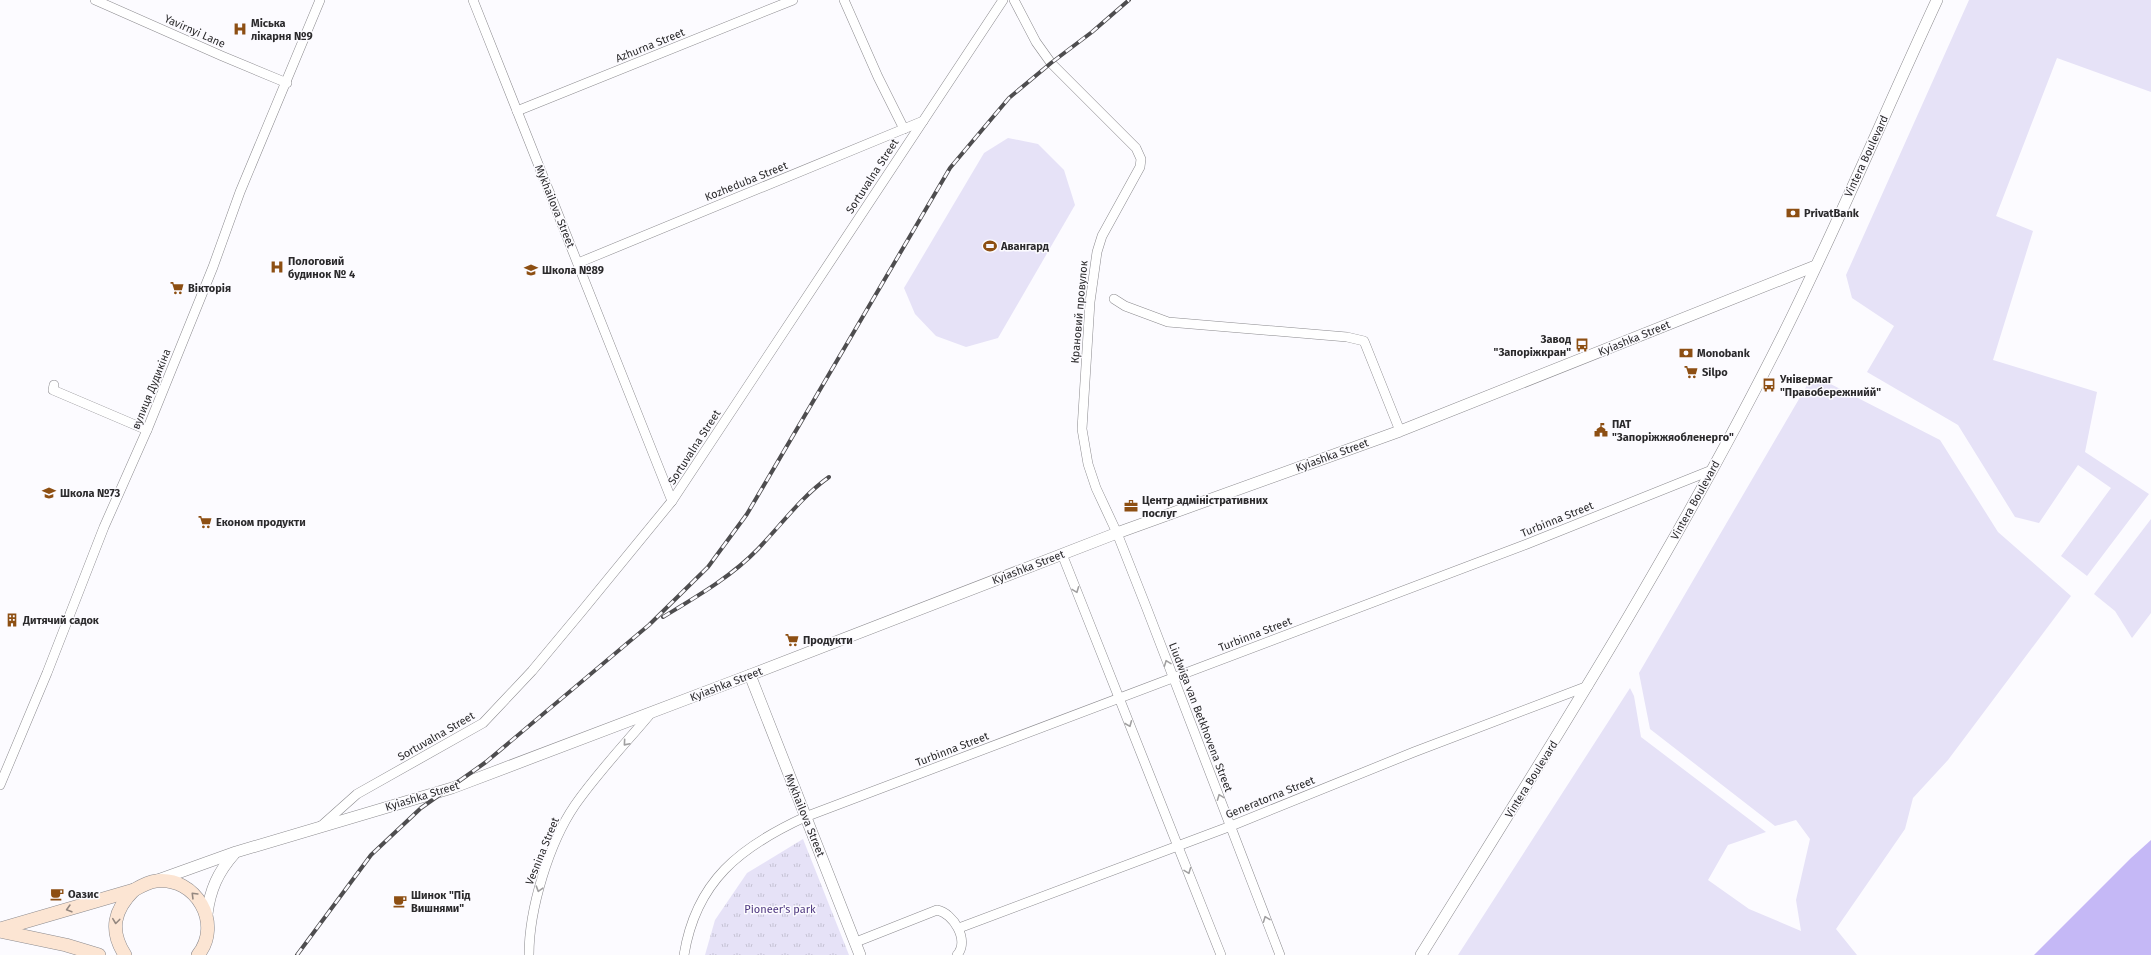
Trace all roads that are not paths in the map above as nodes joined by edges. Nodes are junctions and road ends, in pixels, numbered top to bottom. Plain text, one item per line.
1 (95, 0) edge
2 (320, 0) edge
3 (473, 0) edge
4 (793, 0) edge
5 (844, 0) edge
6 (1003, 0) edge
7 (1014, 0) edge
8 (1937, 0) edge
9 (287, 83) junction
10 (517, 111) junction
11 (923, 121) junction
12 (904, 129) junction
13 (578, 263) junction
14 (1815, 266) junction
15 (1114, 299) dead end
16 (54, 385) dead end
17 (147, 430) junction
18 (1400, 431) junction
19 (1712, 470) junction
20 (672, 501) junction
21 (1117, 532) junction
22 (1062, 554) junction
23 (750, 675) junction
24 (1173, 677) junction
25 (1588, 686) junction
26 (1118, 698) junction
27 (651, 713) junction
28 (0, 785) edge
29 (805, 817) junction
30 (1231, 826) junction
31 (320, 827) junction
32 (1178, 846) junction
33 (236, 852) junction
34 (157, 881) junction
35 (134, 890) junction
36 (207, 914) junction
37 (959, 928) junction
38 (0, 930) edge
39 (856, 942) junction
40 (201, 954) edge
41 (99, 955) edge
42 (125, 955) edge
43 (529, 955) edge
44 (684, 955) edge
45 (860, 955) edge
46 (957, 955) edge
47 (1221, 955) edge
48 (1280, 955) edge
49 (1421, 955) edge

1 - 9 street, Yavirnyi Lane
2 - 9 street, вулиця Дудикіна
3 - 10 street, Mykhailova Street
4 - 10 street, Azhurna Street
5 - 12 street
6 - 11 street, Sortuvalna Street
7 - 21 street, Крановий провулок
8 - 14 street, Vintera Boulevard
9 - 17 street, вулиця Дудикіна
10 - 13 street, Mykhailova Street
11 - 12 street, Kozheduba Street
11 - 20 street, Sortuvalna Street
12 - 13 street, Kozheduba Street
13 - 20 street, Mykhailova Street
14 - 18 street, Kyiashka Street
14 - 19 street, Vintera Boulevard
15 - 18 street
16 - 17 street
17 - 28 street, вулиця Дудикіна
18 - 21 street, Kyiashka Street
19 - 24 street, Turbinna Street
19 - 25 street, Vintera Boulevard
20 - 31 street, Sortuvalna Street
21 - 22 street, Kyiashka Street
24 -> 21 street, Liudwiga van Betkhovena Street
22 - 23 street, Kyiashka Street
22 -> 26 street
23 - 27 street, Kyiashka Street
23 - 29 street, Mykhailova Street
24 - 26 street, Turbinna Street
30 -> 24 street, Liudwiga van Betkhovena Street
25 - 30 street, Generatorna Street
25 - 49 street, Vintera Boulevard
26 - 29 street, Turbinna Street
26 -> 32 street
27 - 31 street, Kyiashka Street
27 -> 43 street, Vesnina Street
29 - 39 street, Mykhailova Street
29 - 44 street, Turbinna Street
30 - 32 street, Generatorna Street
48 -> 30 street, Liudwiga van Betkhovena Street
31 - 33 street, Kyiashka Street
32 - 37 street, Generatorna Street
32 -> 47 street
33 - 34 street, Kyiashka Street
33 - 36 street
34 - 35 main road
36 -> 34 main road
35 -> 38 main road
35 -> 42 main road
36 - 40 main road
37 - 39 street
37 - 46 street
38 - 41 main road
39 - 45 street, Mykhailova Street

